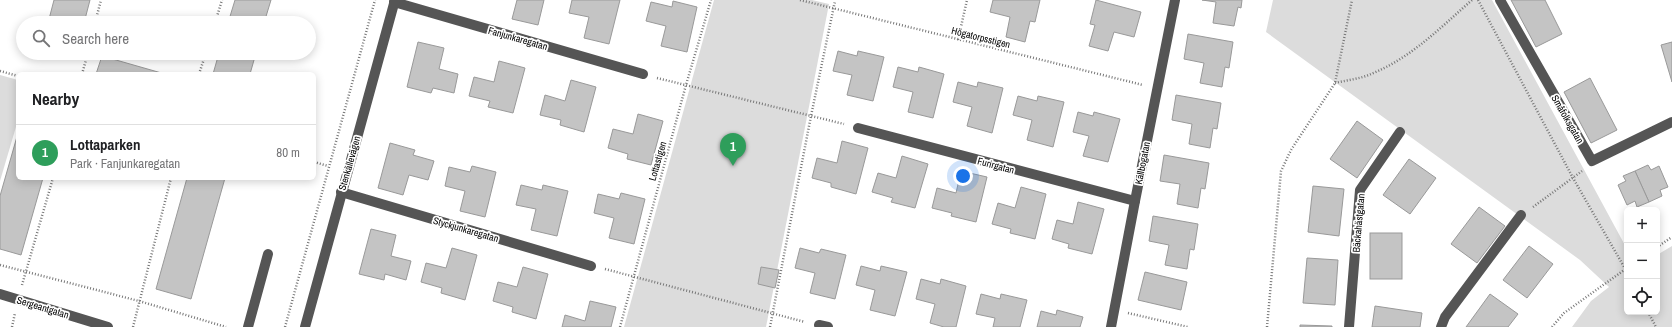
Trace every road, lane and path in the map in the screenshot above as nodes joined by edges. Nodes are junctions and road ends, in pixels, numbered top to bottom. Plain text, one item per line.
1 (101, 0) edge
2 (222, 0) edge
3 (375, 0) edge
4 (711, 0) edge
5 (800, 0) edge
6 (967, 0) edge
7 (1175, 0) edge
8 (1352, 0) edge
9 (1472, 0) edge
10 (1478, 0) edge
11 (1500, 0) edge
12 (394, 1) edge
13 (835, 1) edge
14 (833, 8) junction
15 (97, 16) edge
16 (217, 16) edge
17 (958, 40) junction
18 (86, 60) edge
19 (204, 60) edge
20 (0, 71) edge
21 (83, 72) edge
22 (201, 72) edge
23 (643, 74) joint
24 (16, 75) edge
25 (1335, 83) junction
26 (686, 85) junction
27 (1157, 89) junction
28 (811, 116) junction
29 (1672, 122) edge
30 (858, 128) joint
31 (1400, 132) dead end
32 (1592, 161) junction
33 (316, 163) edge
34 (328, 166) junction
35 (1573, 178) junction
36 (52, 180) edge
37 (169, 180) edge
38 (341, 192) junction
39 (1135, 201) junction
40 (1521, 215) joint
41 (1672, 237) edge
42 (1660, 245) edge
43 (268, 254) dead end
44 (0, 265) edge
45 (591, 266) joint
46 (1624, 267) edge
47 (1624, 271) edge
48 (25, 272) junction
49 (633, 275) junction
50 (0, 294) edge
51 (19, 300) junction
52 (139, 300) junction
53 (1114, 310) junction
54 (772, 314) junction
55 (1650, 315) edge
56 (824, 326) edge
57 (12, 327) edge
58 (108, 327) edge
59 (133, 327) edge
60 (226, 327) edge
61 (248, 327) edge
62 (285, 327) edge
63 (305, 327) edge
64 (620, 327) edge
65 (770, 327) edge
66 (1111, 327) edge
67 (1188, 327) edge
68 (1267, 327) edge
69 (1349, 327) edge
70 (1442, 327) edge
71 (1552, 327) edge
72 (1656, 327) edge

1 - 15 path
2 - 16 path
3 - 34 path
4 - 26 path, Lottastigen
5 - 14 path, Högatorpsstigen
6 - 17 path
7 - 27 street, Källbogatan
8 - 25 path
9 - 25 path
10 - 35 path
11 - 32 street, Småfolksgatan
12 - 23 street, Fanjunkaregatan
12 - 38 street, Stenkällevägen
13 - 14 path
14 - 17 path, Högatorpsstigen
14 - 28 path
17 - 27 path, Högatorpsstigen
18 - 21 path
19 - 22 path
20 - 24 path
23 - 26 path
25 - 68 path
26 - 28 path
26 - 49 path, Lottastigen
27 - 39 street, Källbogatan
28 - 30 path
28 - 54 path
29 - 32 street
30 - 39 street, Furirgatan
31 - 69 street, Bäckahästgatan
32 - 35 path
33 - 34 path
34 - 62 path
35 - 40 path
35 - 46 path
36 - 48 path
37 - 52 path
38 - 45 street, Styckjunkaregatan
38 - 63 street, Stenkällevägen
39 - 53 street, Källbogatan
40 - 70 street
41 - 42 path
43 - 61 street
44 - 48 path
45 - 49 path
47 - 71 path
48 - 51 path
48 - 52 path
49 - 54 path
49 - 64 path, Lottastigen
50 - 51 street, Sergeantgatan
51 - 57 path
51 - 58 street, Sergeantgatan
52 - 59 path
52 - 60 path
53 - 66 street, Källbogatan
53 - 67 path
54 - 56 path
54 - 65 path
55 - 72 path

